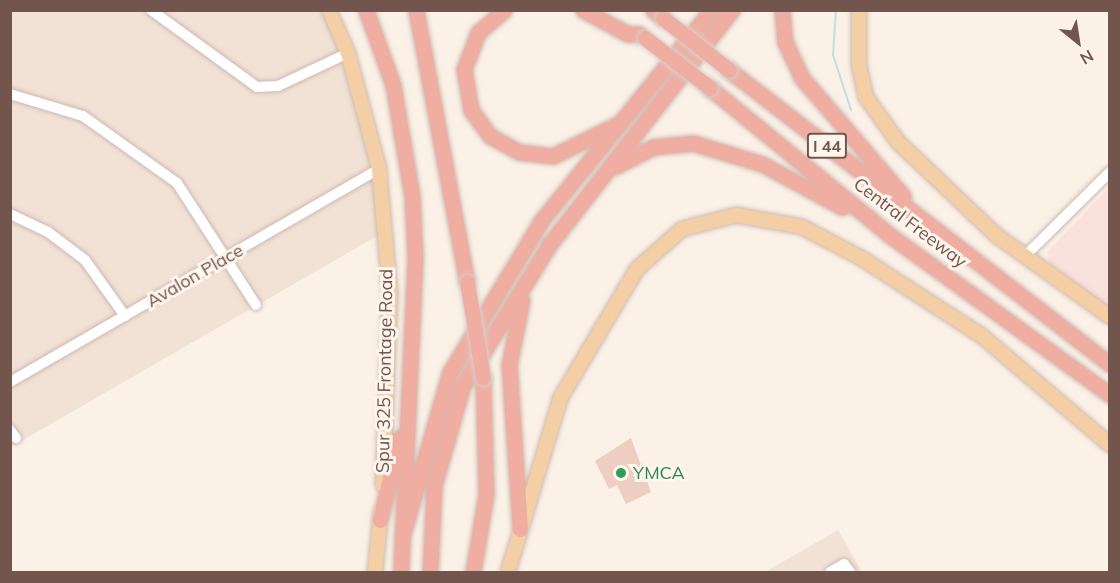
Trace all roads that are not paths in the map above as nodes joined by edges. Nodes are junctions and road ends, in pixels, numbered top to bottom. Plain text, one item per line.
1 (151, 10) edge
2 (329, 10) edge
3 (366, 10) edge
4 (416, 10) edge
5 (504, 10) edge
6 (583, 10) edge
7 (605, 10) edge
8 (711, 10) edge
9 (732, 10) edge
10 (782, 10) edge
11 (859, 10) edge
12 (658, 14) edge
13 (642, 36) junction
14 (348, 53) junction
15 (10, 94) edge
16 (630, 116) junction
17 (379, 169) junction
18 (608, 171) junction
19 (1110, 172) edge
20 (10, 214) edge
21 (925, 221) junction
22 (892, 237) junction
23 (228, 256) junction
24 (1025, 256) junction
25 (532, 270) junction
26 (256, 305) dead end
27 (125, 316) junction
28 (1110, 317) edge
29 (1110, 364) edge
30 (10, 382) edge
31 (1110, 395) edge
32 (410, 399) junction
33 (1110, 445) edge
34 (380, 520) junction
35 (520, 529) junction
36 (402, 537) junction
37 (479, 549) junction
38 (847, 568) edge
39 (375, 573) edge
40 (401, 573) edge
41 (430, 573) edge
42 (473, 573) edge
43 (480, 573) edge
44 (508, 573) edge
45 (830, 573) edge

1 - 14 street
2 - 14 main road
3 - 32 highway
4 - 37 highway, bridge
5 - 16 highway
6 - 13 highway
7 - 13 highway, Central Freeway / I 44
8 - 16 highway
9 - 18 highway
10 - 21 highway
11 - 24 main road
12 - 21 highway, Central Freeway / I 44, bridge
13 - 22 highway, Central Freeway / I 44, bridge
14 - 17 main road
15 - 23 street
16 - 36 highway
17 - 23 street, Avalon Place
17 - 34 main road, Spur 325 Frontage Road
18 - 22 highway
18 - 25 highway
19 - 24 street
20 - 27 street
21 - 29 highway, Central Freeway / I 44
22 - 31 highway, Central Freeway / I 44
23 - 26 street
23 - 27 street, Avalon Place
24 - 28 main road
25 - 35 highway
25 - 41 highway
27 - 30 street, Avalon Place
32 - 34 highway
32 - 36 highway
33 - 35 main road
34 - 39 main road, Spur 325 Frontage Road
35 - 44 main road
36 - 40 highway
37 - 42 highway
37 - 43 highway
38 - 45 street

